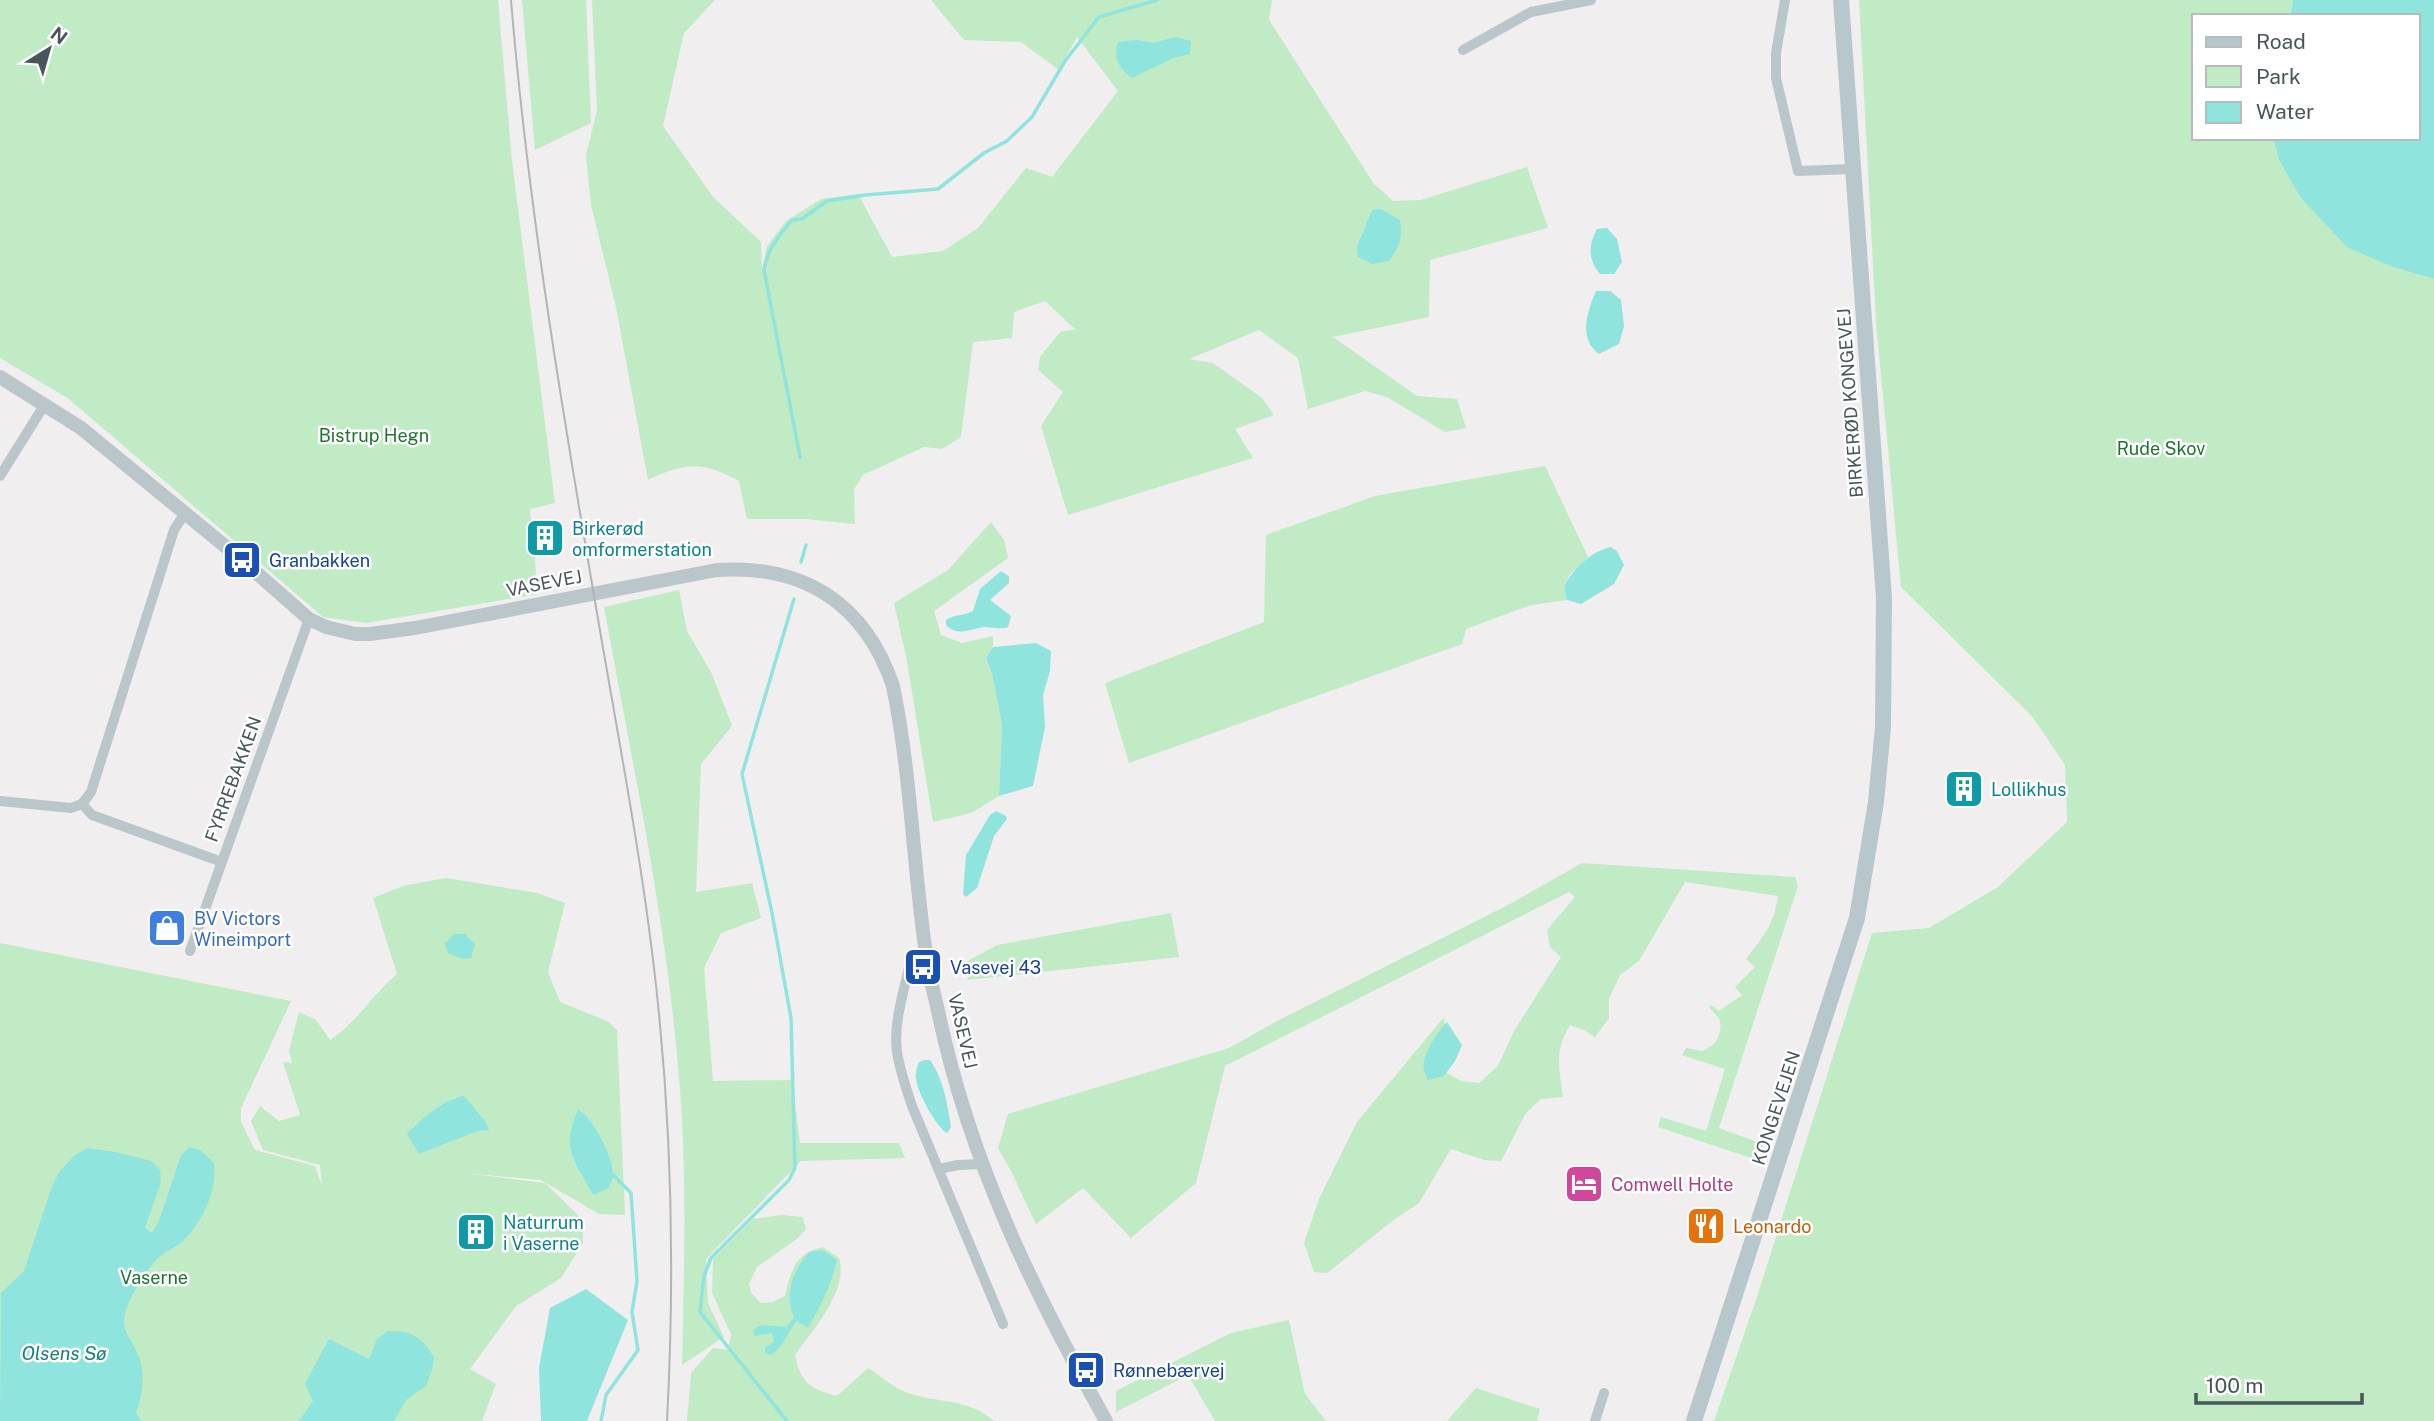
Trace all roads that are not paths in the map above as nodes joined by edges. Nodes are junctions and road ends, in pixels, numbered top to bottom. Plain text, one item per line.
1 (1591, 0) edge
2 (1784, 0) edge
3 (1841, 0) edge
4 (1463, 50) dead end
5 (1852, 169) junction
6 (0, 377) edge
7 (45, 404) junction
8 (0, 476) edge
9 (185, 513) junction
10 (309, 619) junction
11 (0, 801) edge
12 (1876, 802) joint
13 (82, 804) junction
14 (222, 863) junction
15 (190, 951) dead end
16 (910, 963) dead end
17 (982, 1164) junction
18 (939, 1169) junction
19 (1003, 1324) dead end
20 (1604, 1392) dead end
21 (1106, 1421) edge
22 (1595, 1421) edge
23 (1694, 1421) edge

1 - 4 street
2 - 5 street
3 - 5 main road, BIRKERØD KONGEVEJ
5 - 12 main road, BIRKERØD KONGEVEJ
6 - 7 street, VASEVEJ
7 - 8 street
7 - 9 street, VASEVEJ
9 - 10 street, VASEVEJ
9 - 13 street
10 - 14 street, FYRREBAKKEN
10 - 17 street, VASEVEJ
11 - 13 street
12 - 23 main road, KONGEVEJEN
13 - 14 street
14 - 15 street, FYRREBAKKEN
16 - 18 street
17 - 18 street
17 - 21 street, VASEVEJ
18 - 19 street
20 - 22 street

